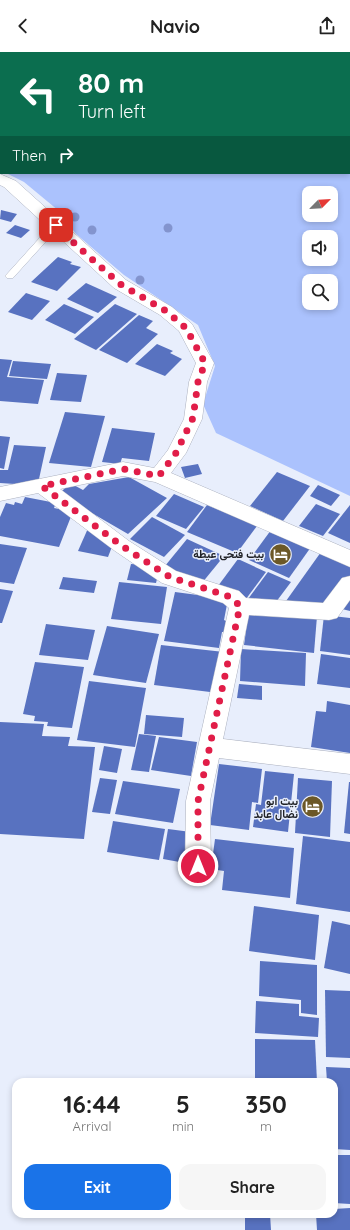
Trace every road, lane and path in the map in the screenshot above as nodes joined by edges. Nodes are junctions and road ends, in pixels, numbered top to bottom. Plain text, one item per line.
1 (0, 179) edge
2 (56, 225) junction
3 (10, 276) dead end
4 (159, 476) junction
5 (42, 486) junction
6 (0, 494) edge
7 (350, 558) edge
8 (350, 584) edge
9 (240, 606) junction
10 (210, 748) junction
11 (350, 764) edge
12 (198, 866) dead end

1 - 2 street
2 - 3 lane
2 - 4 street
4 - 5 street
4 - 7 street
5 - 6 street
5 - 9 street
8 - 9 street
9 - 10 street
10 - 11 street
10 - 12 street

